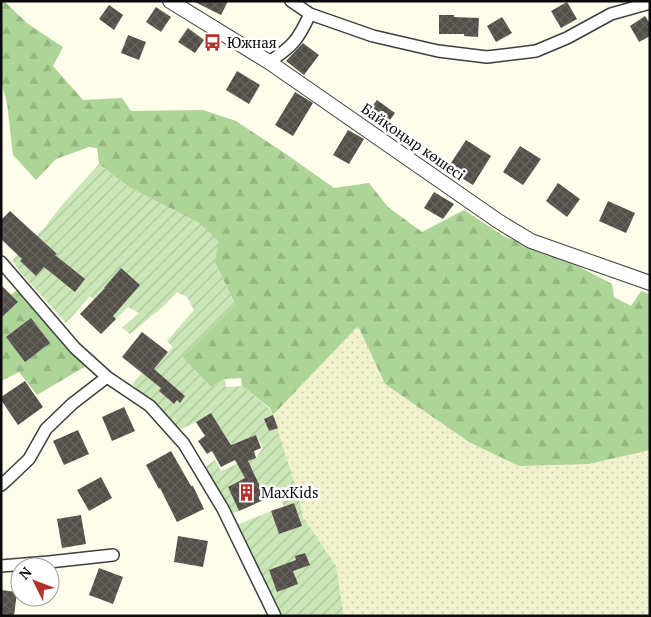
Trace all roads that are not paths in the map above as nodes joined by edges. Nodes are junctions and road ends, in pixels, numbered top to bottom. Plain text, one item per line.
1 (170, 1) edge
2 (292, 2) edge
3 (650, 2) edge
4 (310, 14) junction
5 (269, 62) junction
6 (1, 262) edge
7 (650, 283) edge
8 (107, 377) junction
9 (1, 485) edge
10 (113, 555) dead end
11 (1, 566) edge
12 (275, 616) edge

1 - 5 street, Байқоңыр көшесі
2 - 4 street
3 - 4 street
4 - 5 street
5 - 7 street, Байқоңыр көшесі
6 - 8 street
8 - 9 street
8 - 12 street
10 - 11 street

